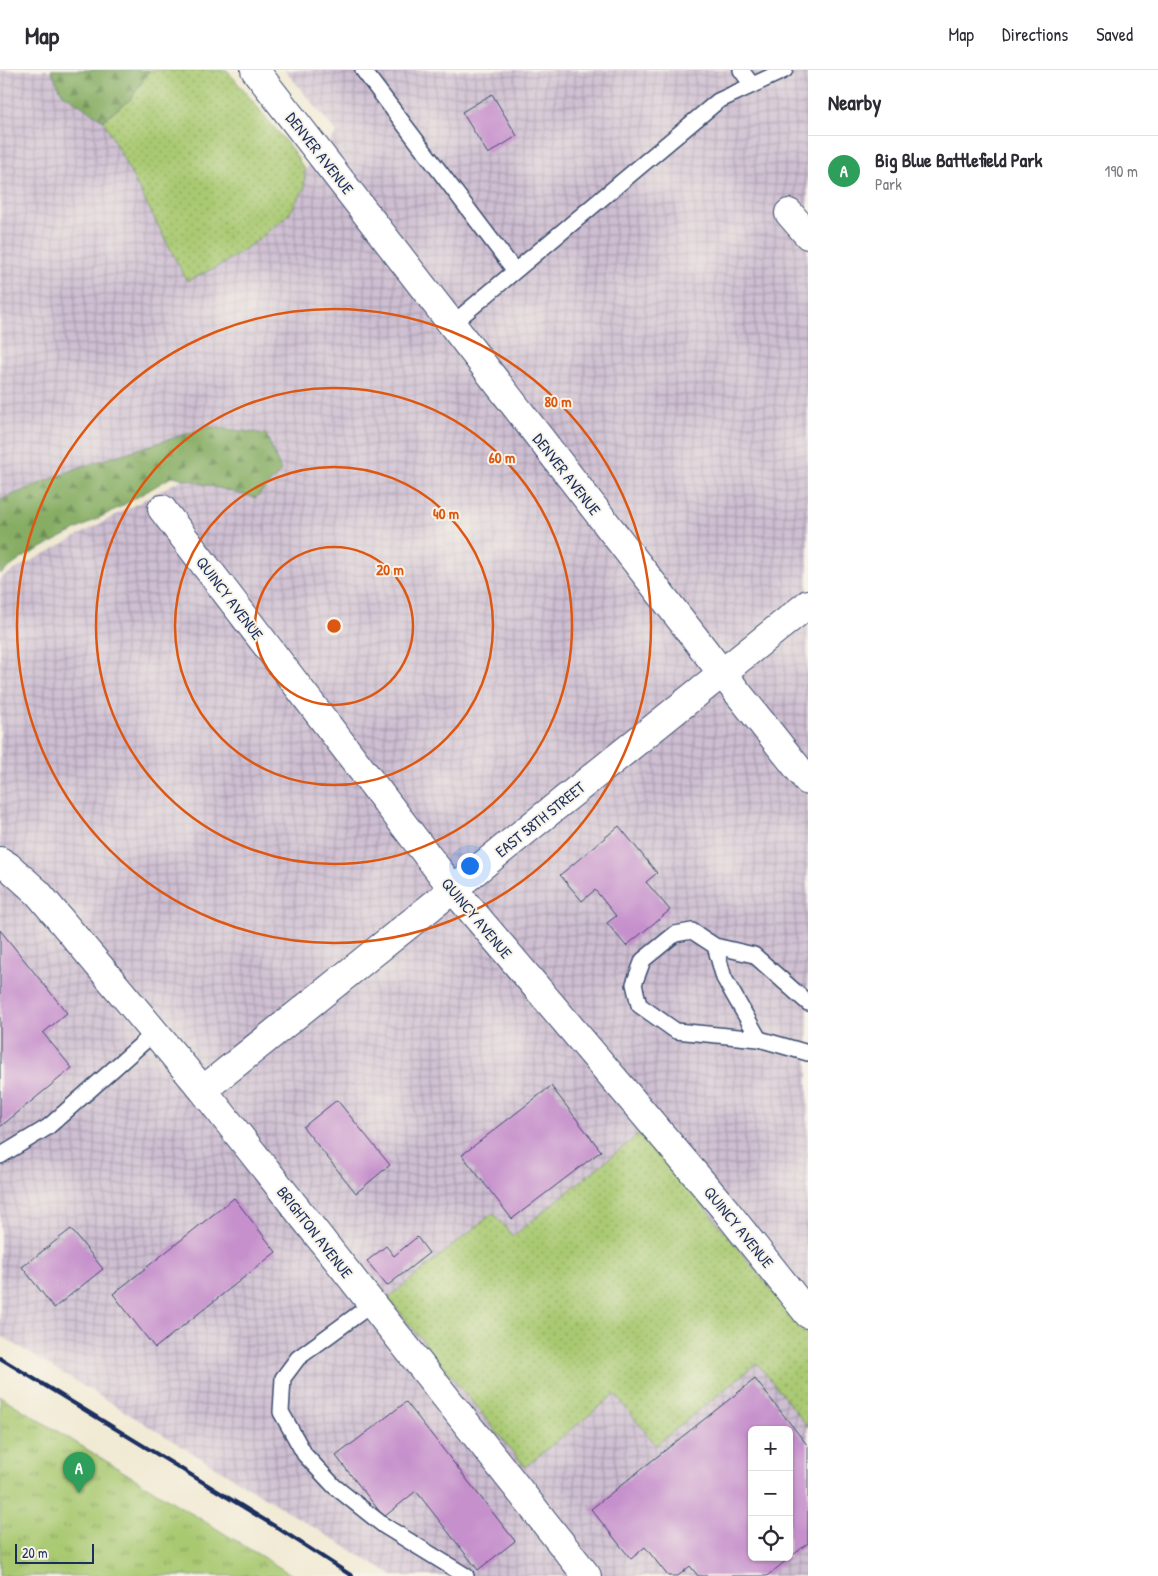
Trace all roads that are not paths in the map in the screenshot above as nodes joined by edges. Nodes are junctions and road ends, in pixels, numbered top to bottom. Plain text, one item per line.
1 (255, 70) edge
2 (742, 70) edge
3 (785, 70) edge
4 (368, 72) edge
5 (752, 86) junction
6 (789, 213) dead end
7 (808, 235) edge
8 (516, 271) junction
9 (452, 324) junction
10 (162, 509) dead end
11 (808, 604) edge
12 (722, 673) junction
13 (808, 781) edge
14 (0, 861) edge
15 (453, 890) junction
16 (715, 946) junction
17 (808, 1004) edge
18 (154, 1033) junction
19 (759, 1039) junction
20 (808, 1053) edge
21 (203, 1090) junction
22 (0, 1156) edge
23 (372, 1304) junction
24 (808, 1314) edge
25 (466, 1576) edge
26 (588, 1576) edge

1 - 9 street, DENVER AVENUE
2 - 5 lane
3 - 5 lane
4 - 8 lane
5 - 8 lane
6 - 7 street
8 - 9 lane
9 - 12 street, DENVER AVENUE
10 - 15 street, QUINCY AVENUE
11 - 12 street, EAST 58TH STREET
12 - 13 street, DENVER AVENUE
12 - 15 street, EAST 58TH STREET
14 - 18 street, BRIGHTON AVENUE
15 - 21 street, EAST 58TH STREET
15 - 24 street, QUINCY AVENUE
16 - 17 lane
16 - 19 lane
16 - 19 lane
18 - 21 street, BRIGHTON AVENUE
18 - 22 lane
19 - 20 lane
21 - 23 street, BRIGHTON AVENUE
23 - 25 lane
23 - 26 street, BRIGHTON AVENUE

